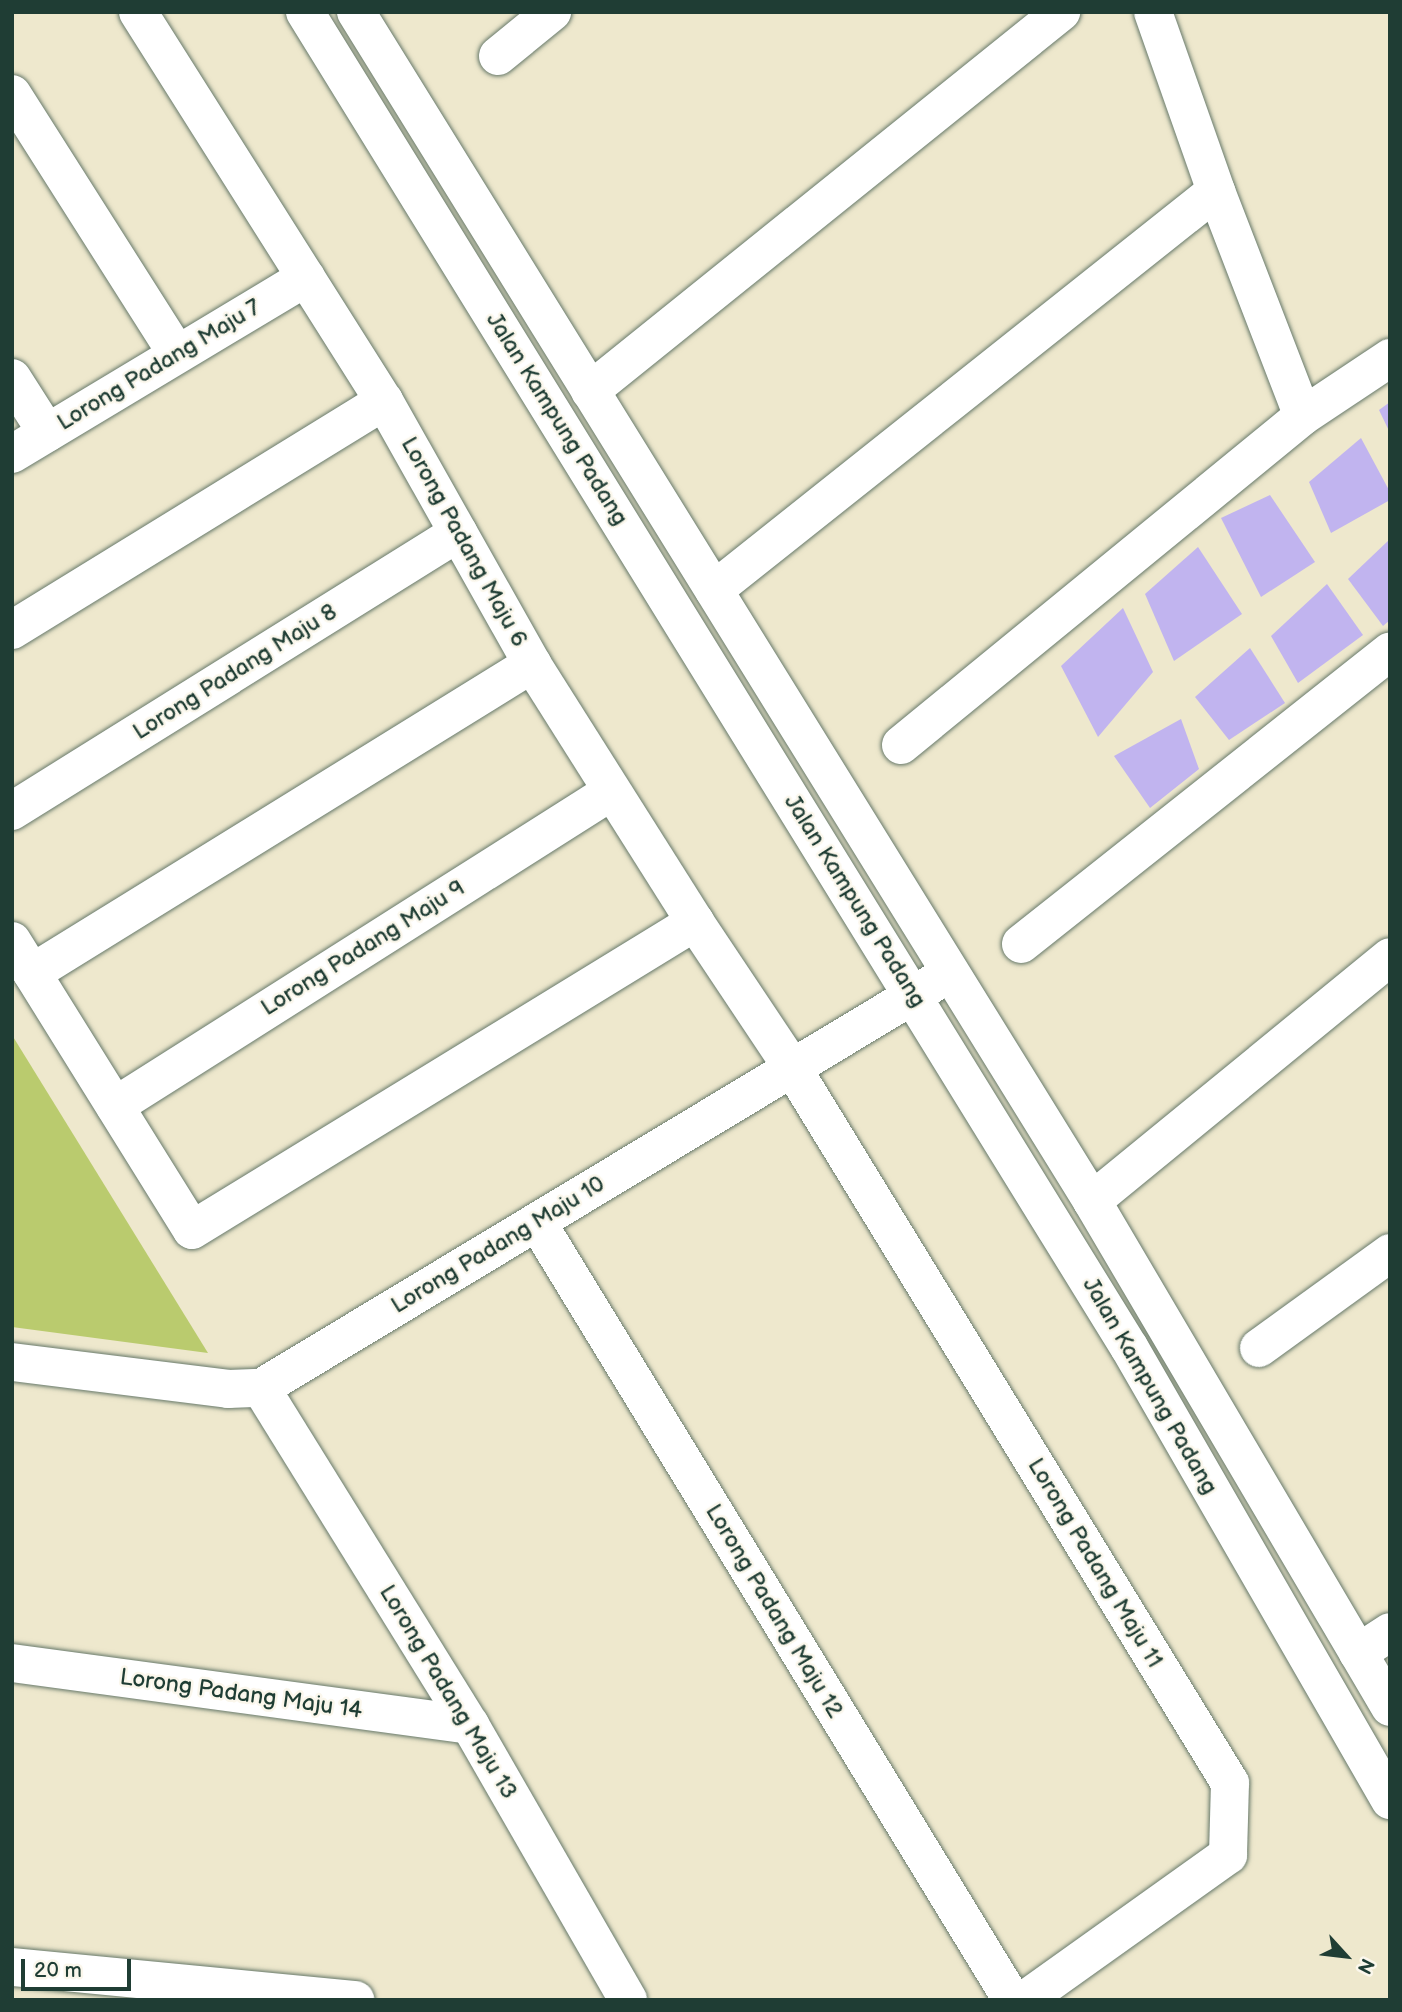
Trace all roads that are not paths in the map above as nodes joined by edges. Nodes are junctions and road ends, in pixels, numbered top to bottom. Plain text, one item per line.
1 (138, 12) edge
2 (305, 12) edge
3 (356, 12) edge
4 (552, 12) edge
5 (1061, 12) edge
6 (1153, 12) edge
7 (498, 57) dead end
8 (12, 94) edge
9 (1216, 191) junction
10 (306, 277) junction
11 (177, 354) junction
12 (1390, 358) edge
13 (12, 378) edge
14 (590, 391) junction
15 (384, 401) junction
16 (1303, 416) junction
17 (47, 433) junction
18 (12, 454) edge
19 (458, 533) junction
20 (713, 590) junction
21 (12, 630) edge
22 (1390, 652) edge
23 (533, 664) junction
24 (901, 745) dead end
25 (612, 791) junction
26 (12, 810) edge
27 (695, 922) junction
28 (12, 941) edge
29 (1021, 944) dead end
30 (1390, 957) edge
31 (950, 972) junction
32 (32, 973) junction
33 (913, 995) junction
34 (793, 1069) junction
35 (115, 1105) junction
36 (1092, 1201) junction
37 (537, 1222) junction
38 (1390, 1253) edge
39 (1259, 1348) dead end
40 (12, 1362) edge
41 (261, 1388) junction
42 (1390, 1632) edge
43 (1358, 1653) junction
44 (12, 1662) edge
45 (1390, 1707) edge
46 (470, 1725) junction
47 (1390, 1800) edge
48 (12, 1967) edge
49 (355, 2000) edge
50 (628, 2000) edge
51 (1012, 2000) edge
52 (1025, 2000) edge

1 - 10 street, Lorong Padang Maju 6
2 - 33 street, Jalan Kampung Padang
3 - 14 street, Jalan Kampung Padang
4 - 7 street
5 - 14 street
6 - 9 street
8 - 11 street
9 - 16 street
9 - 20 street
10 - 11 street, Lorong Padang Maju 7
10 - 15 street, Lorong Padang Maju 6
11 - 17 street, Lorong Padang Maju 7
12 - 16 street
13 - 17 street
14 - 20 street, Jalan Kampung Padang
15 - 19 street, Lorong Padang Maju 6
15 - 21 street
16 - 24 street
17 - 18 street, Lorong Padang Maju 7
19 - 23 street, Lorong Padang Maju 6
19 - 26 street, Lorong Padang Maju 8
20 - 31 street, Jalan Kampung Padang
22 - 29 street
23 - 25 street, Lorong Padang Maju 6
23 - 32 street
25 - 27 street, Lorong Padang Maju 6
25 - 35 street, Lorong Padang Maju 9
27 - 34 street, Lorong Padang Maju 6
27 - 35 street
28 - 32 street
30 - 36 street
31 - 33 street, Lorong Padang Maju 10
31 - 36 street, Jalan Kampung Padang
32 - 35 street
33 - 34 street, Lorong Padang Maju 10
33 - 47 street, Jalan Kampung Padang
34 - 37 street, Lorong Padang Maju 10
34 - 52 street, Lorong Padang Maju 11
36 - 43 street, Jalan Kampung Padang
37 - 41 street, Lorong Padang Maju 10
37 - 51 street, Lorong Padang Maju 12
38 - 39 street
40 - 41 street, Lorong Padang Maju 10
41 - 46 street, Lorong Padang Maju 13
42 - 43 street
43 - 45 street, Jalan Kampung Padang
44 - 46 street, Lorong Padang Maju 14
46 - 50 street, Lorong Padang Maju 13
48 - 49 street

